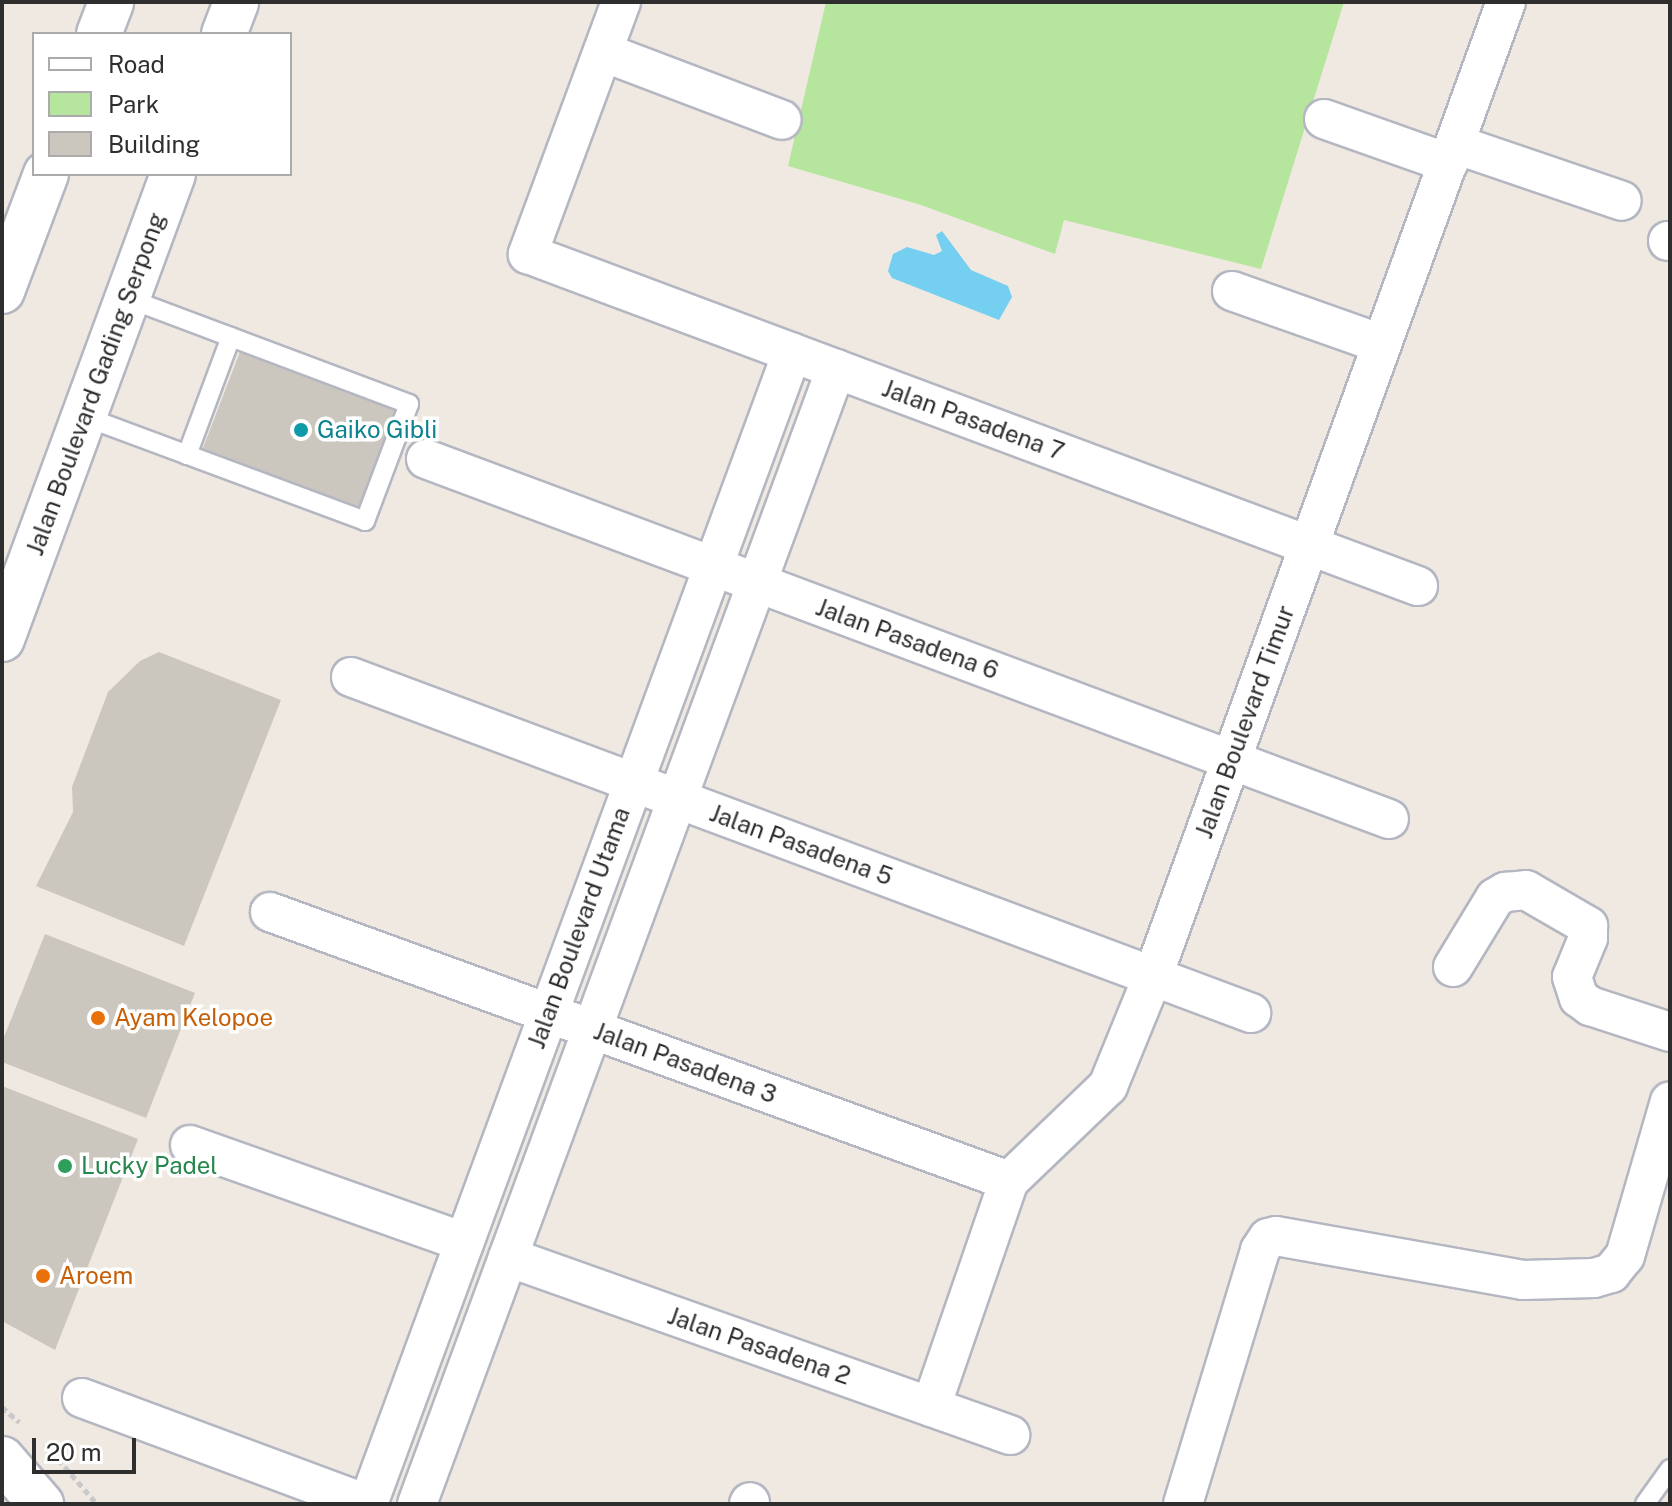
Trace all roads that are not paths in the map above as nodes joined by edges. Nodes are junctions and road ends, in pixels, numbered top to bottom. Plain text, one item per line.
1 (111, 2) edge
2 (236, 2) edge
3 (621, 2) edge
4 (1506, 2) edge
5 (100, 32) edge
6 (225, 32) edge
7 (603, 52) junction
8 (1324, 119) dead end
9 (782, 120) dead end
10 (1451, 154) junction
11 (45, 176) edge
12 (172, 176) edge
13 (1622, 201) dead end
14 (2, 291) edge
15 (1232, 291) dead end
16 (127, 298) junction
17 (231, 337) junction
18 (1382, 344) junction
19 (792, 353) junction
20 (836, 369) junction
21 (83, 416) junction
22 (187, 455) junction
23 (426, 459) dead end
24 (1309, 546) junction
25 (713, 566) junction
26 (757, 583) junction
27 (1418, 586) dead end
28 (2, 639) edge
29 (351, 677) dead end
30 (1232, 760) junction
31 (633, 782) junction
32 (677, 799) junction
33 (1389, 819) dead end
34 (270, 912) dead end
35 (1453, 967) dead end
36 (1153, 976) junction
37 (548, 1013) junction
38 (1251, 1013) dead end
39 (592, 1029) junction
40 (1670, 1032) edge
41 (1670, 1101) edge
42 (190, 1145) dead end
43 (1009, 1181) junction
44 (464, 1242) junction
45 (508, 1257) junction
46 (82, 1398) dead end
47 (931, 1407) junction
48 (1010, 1435) dead end
49 (2, 1459) edge
50 (1670, 1469) edge
51 (423, 1503) edge
52 (41, 1504) edge
53 (369, 1504) edge
54 (1183, 1504) edge
55 (1645, 1504) edge

1 - 5 main road
2 - 6 main road
3 - 7 street
4 - 10 street, Jalan Boulevard Timur
7 - 9 street
7 - 19 street, Jalan Pasadena 7
8 - 10 street
10 - 13 street
10 - 18 street, Jalan Boulevard Timur
11 - 14 main road
12 - 16 main road, Jalan Boulevard Gading Serpong
15 - 18 street
16 - 17 lane
16 - 21 main road, Jalan Boulevard Gading Serpong
17 - 22 lane
17 - 22 lane
18 - 24 street, Jalan Boulevard Timur
19 - 20 street, Jalan Pasadena 7
19 - 25 street, Jalan Boulevard Utama
20 - 24 street, Jalan Pasadena 7
20 - 26 street, Jalan Boulevard Utama
21 - 22 lane
21 - 28 main road, Jalan Boulevard Gading Serpong
23 - 25 street, Jalan Pasadena 6
24 - 27 street, Jalan Pasadena 7
24 - 30 street, Jalan Boulevard Timur
25 - 26 street, Jalan Pasadena 6
25 - 31 street, Jalan Boulevard Utama
26 - 30 street, Jalan Pasadena 6
26 - 32 street, Jalan Boulevard Utama
29 - 31 street, Jalan Pasadena 5
30 - 33 street, Jalan Pasadena 6
30 - 36 street, Jalan Boulevard Timur
31 - 32 street, Jalan Pasadena 5
31 - 37 street, Jalan Boulevard Utama
32 - 36 street, Jalan Pasadena 5
32 - 39 street, Jalan Boulevard Utama
34 - 37 street, Jalan Pasadena 3
35 - 40 street
36 - 38 street, Jalan Pasadena 5
36 - 43 street, Jalan Boulevard Timur
37 - 39 street, Jalan Pasadena 3
37 - 44 street, Jalan Boulevard Utama
39 - 43 street, Jalan Pasadena 3
39 - 45 street, Jalan Boulevard Utama
41 - 54 street
42 - 44 street
43 - 47 street, Jalan Boulevard Timur
44 - 53 street, Jalan Boulevard Utama
45 - 47 street, Jalan Pasadena 2
45 - 51 street, Jalan Boulevard Utama
46 - 53 street
47 - 48 street, Jalan Pasadena 2
49 - 52 main road
50 - 55 lane
51 - 53 street

